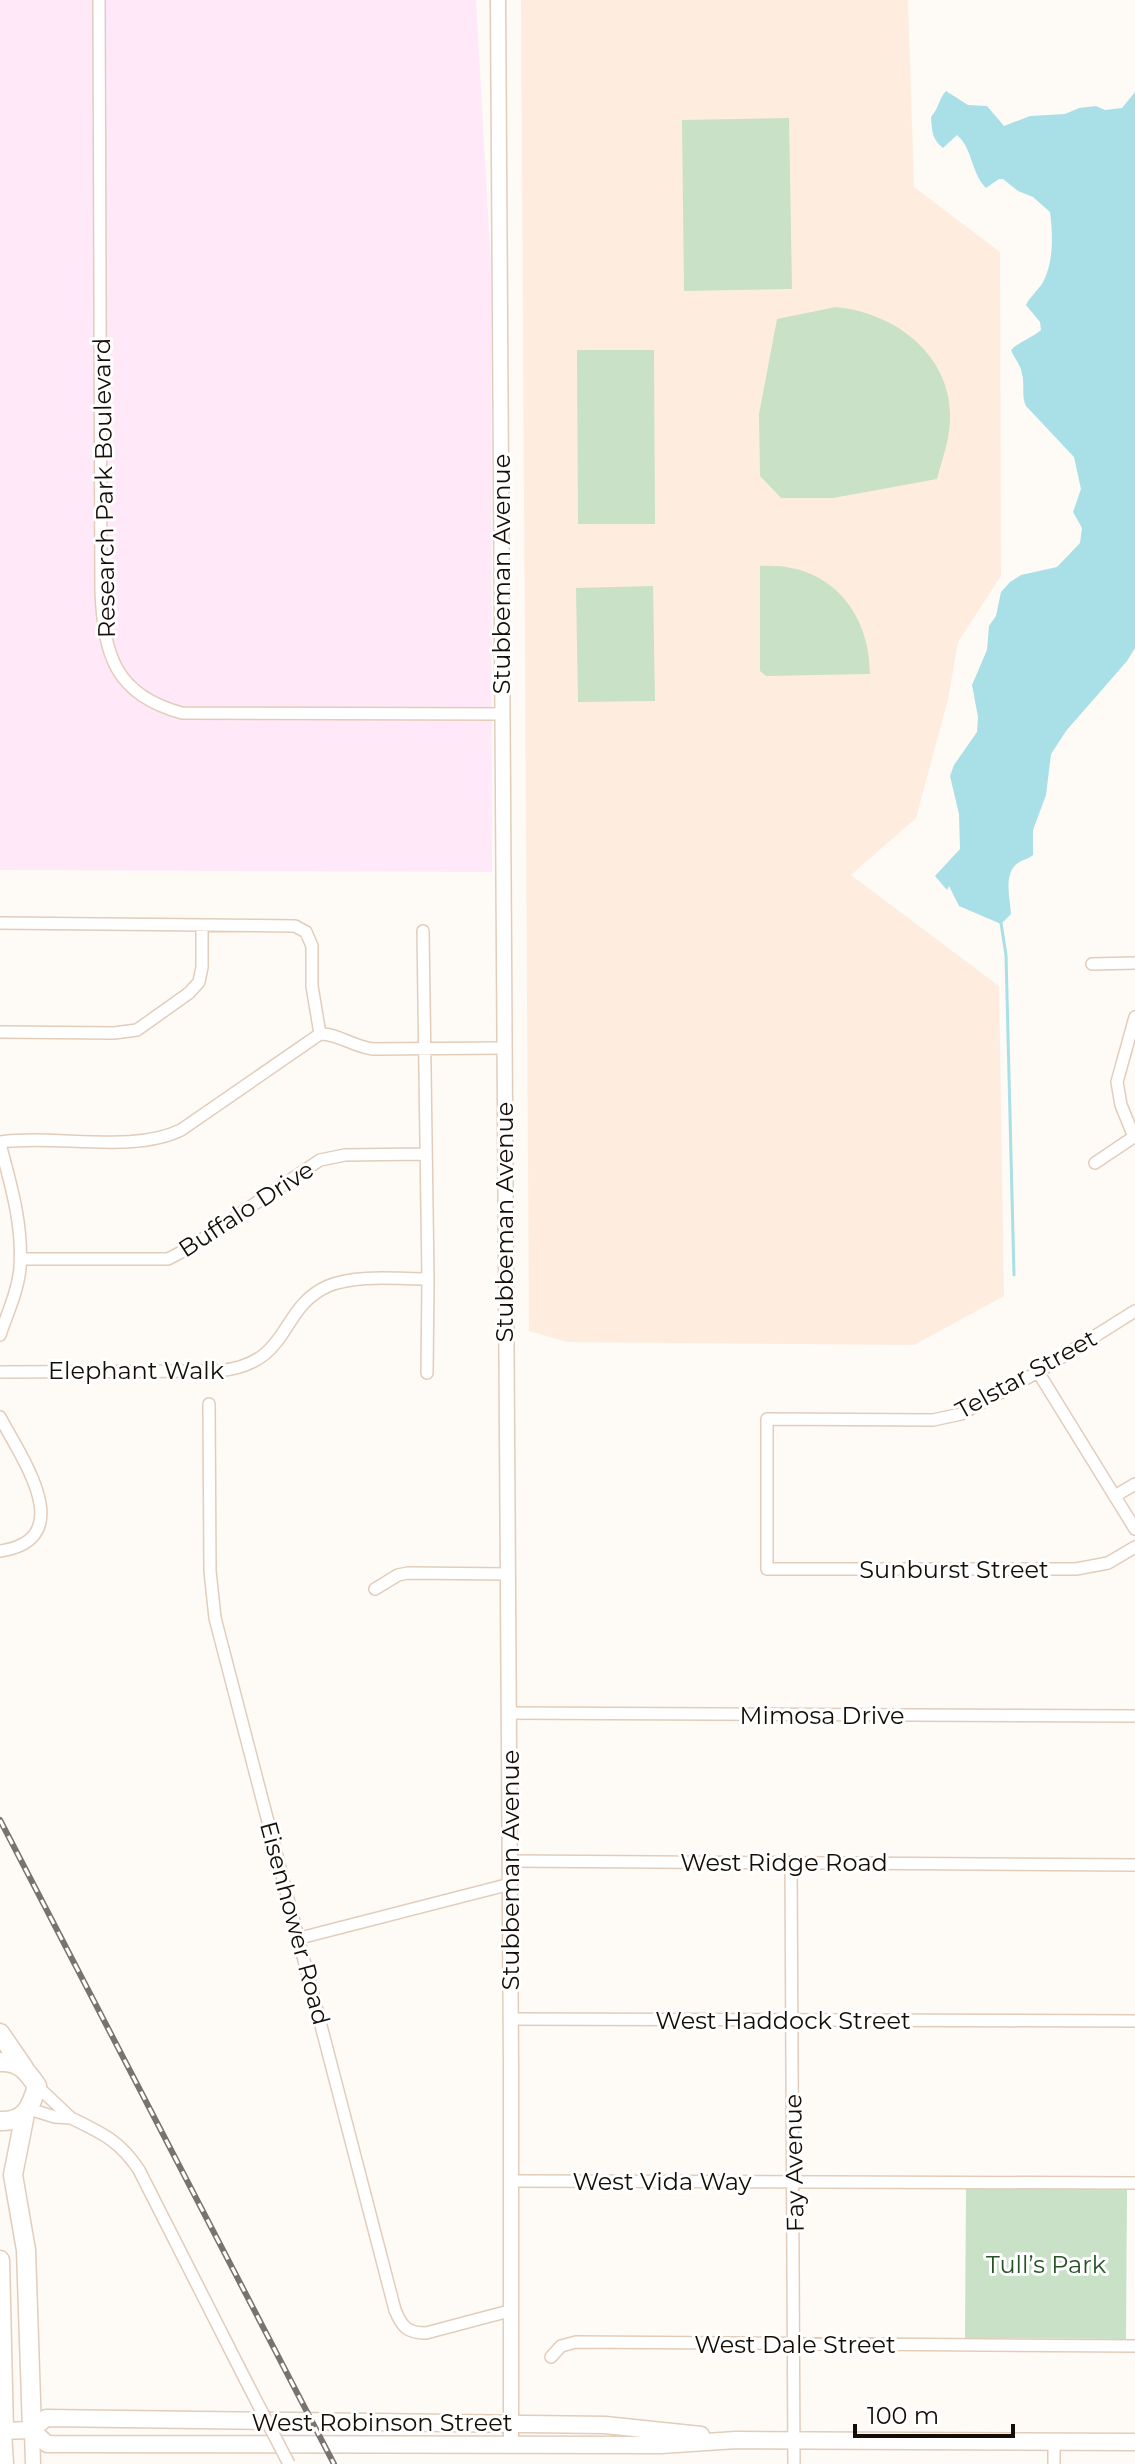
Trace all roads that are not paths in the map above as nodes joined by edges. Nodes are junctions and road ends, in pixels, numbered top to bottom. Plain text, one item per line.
1 (99, 0) edge
2 (498, 0) edge
3 (501, 714) junction
4 (0, 923) edge
5 (202, 925) junction
6 (423, 931) dead end
7 (1135, 963) edge
8 (1092, 964) dead end
9 (1135, 1017) edge
10 (0, 1032) edge
11 (320, 1034) junction
12 (504, 1048) junction
13 (423, 1049) junction
14 (1134, 1136) edge
15 (0, 1143) edge
16 (424, 1154) junction
17 (1095, 1163) dead end
18 (20, 1259) junction
19 (428, 1279) junction
20 (1135, 1311) edge
21 (0, 1335) edge
22 (0, 1372) edge
23 (1038, 1372) junction
24 (427, 1373) dead end
25 (209, 1404) dead end
26 (0, 1417) edge
27 (1135, 1484) edge
28 (1115, 1496) junction
29 (1135, 1529) edge
30 (1135, 1547) edge
31 (0, 1551) edge
32 (767, 1569) joint
33 (507, 1574) junction
34 (375, 1589) dead end
35 (509, 1713) junction
36 (1135, 1716) edge
37 (510, 1861) junction
38 (791, 1863) junction
39 (1135, 1865) edge
40 (510, 1884) junction
41 (300, 1938) junction
42 (511, 2019) junction
43 (793, 2020) junction
44 (1135, 2021) edge
45 (0, 2033) edge
46 (0, 2062) edge
47 (31, 2078) junction
48 (27, 2112) junction
49 (71, 2118) junction
50 (0, 2121) edge
51 (510, 2181) junction
52 (794, 2182) junction
53 (1135, 2183) edge
54 (0, 2260) edge
55 (509, 2311) junction
56 (795, 2345) junction
57 (1135, 2346) edge
58 (551, 2357) dead end
59 (510, 2422) junction
60 (32, 2430) junction
61 (2, 2431) edge
62 (736, 2440) junction
63 (795, 2441) junction
64 (1054, 2441) junction
65 (1135, 2442) edge
66 (511, 2445) junction
67 (6, 2464) edge
68 (33, 2464) edge
69 (289, 2464) edge
70 (794, 2464) edge
71 (1054, 2464) edge

1 - 3 street, Research Park Boulevard
2 - 3 street, Stubbeman Avenue
3 - 12 street, Stubbeman Avenue
4 - 5 street
5 - 10 street
5 - 11 street
6 - 13 street
7 - 8 street
9 - 14 street
11 - 13 street
11 - 15 street
12 - 13 street
12 - 33 street, Stubbeman Avenue
13 - 16 street
14 - 17 street
15 - 18 street
16 - 18 street, Buffalo Drive
16 - 19 street
18 - 21 street
19 - 22 street, Elephant Walk
19 - 24 street
20 - 23 street, Telstar Street
23 - 28 street
23 - 32 street, Telstar Street
25 - 41 street, Eisenhower Road
26 - 31 street
27 - 28 street
28 - 29 street
30 - 32 street, Sunburst Street
33 - 34 street
33 - 35 street, Stubbeman Avenue
35 - 36 street, Mimosa Drive
35 - 37 street, Stubbeman Avenue
37 - 38 street, West Ridge Road
37 - 40 street, Stubbeman Avenue
38 - 39 street, West Ridge Road
38 - 43 street, Fay Avenue
40 - 41 street
40 - 42 street, Stubbeman Avenue
41 - 55 street, Eisenhower Road
42 - 43 street, West Haddock Street
42 - 51 street, Stubbeman Avenue
43 - 44 street, West Haddock Street
43 - 52 street, Fay Avenue
45 - 47 main road
46 - 47 main road
47 - 48 main road
47 - 49 street
48 - 49 street
48 - 50 main road
48 - 60 main road
49 - 69 street, bridge
51 - 52 street, West Vida Way
51 - 55 street, Stubbeman Avenue
52 - 53 street, West Vida Way
52 - 56 street, Fay Avenue
54 - 61 main road
55 - 59 street, Stubbeman Avenue
56 - 57 street, West Dale Street
56 - 58 street, West Dale Street
56 - 63 street, Fay Avenue
59 - 60 main road, West Robinson Street
59 - 62 main road, West Robinson Street
59 - 66 street, Stubbeman Avenue
60 - 61 main road, West Robinson Street
60 - 66 main road, West Robinson Street
60 - 68 street
61 - 67 street
62 - 63 main road, West Robinson Street
62 - 66 main road, West Robinson Street
63 - 64 main road, West Robinson Street
63 - 70 street, Fay Avenue
64 - 65 main road, West Robinson Street
64 - 71 street

